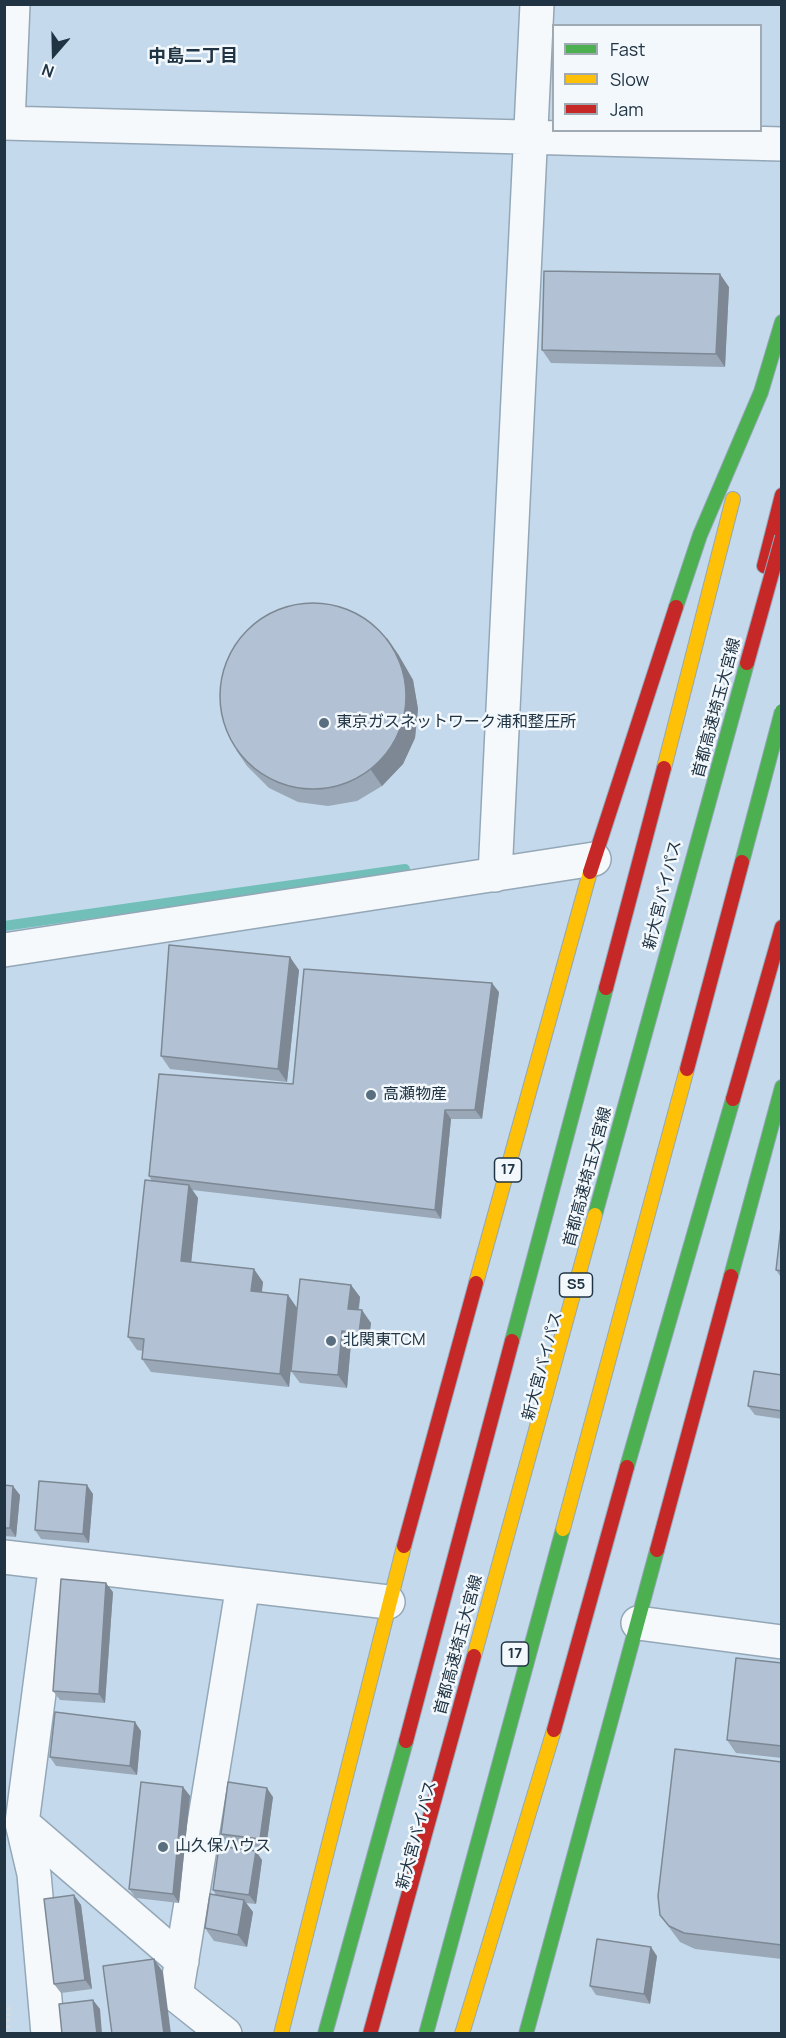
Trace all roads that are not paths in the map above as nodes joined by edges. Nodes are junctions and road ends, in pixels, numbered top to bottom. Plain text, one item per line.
1 (13, 4) edge
2 (537, 4) edge
3 (6, 123) edge
4 (530, 137) junction
5 (782, 144) edge
6 (782, 322) edge
7 (761, 392) junction
8 (782, 495) edge
9 (782, 537) edge
10 (782, 711) edge
11 (782, 741) edge
12 (594, 859) junction
13 (495, 875) junction
14 (782, 927) edge
15 (4, 950) edge
16 (782, 1087) edge
17 (771, 1170) edge
18 (4, 1557) edge
19 (56, 1563) junction
20 (243, 1585) junction
21 (388, 1602) junction
22 (638, 1623) junction
23 (782, 1642) edge
24 (471, 1815) dead end
25 (22, 1823) junction
26 (182, 1961) junction
27 (48, 2034) edge
28 (225, 2034) edge
29 (281, 2034) edge
30 (325, 2034) edge
31 (370, 2034) edge
32 (381, 2034) edge
33 (426, 2034) edge
34 (462, 2034) edge
35 (526, 2034) edge

1 - 3 street
2 - 4 street
3 - 4 street
4 - 5 street
4 - 13 street
6 - 7 highway, 17
7 - 12 highway, 17
7 - 30 highway
8 - 32 highway, 新大宮バイパス / 17
9 - 31 highway, 首都高速埼玉大宮線 / S5, bridge
10 - 33 highway, bridge
11 - 24 highway, 17
12 - 13 street
12 - 21 highway, 17
13 - 15 street
14 - 34 highway
16 - 17 highway
17 - 22 highway
18 - 19 street
19 - 20 street
19 - 25 street
20 - 21 street
20 - 26 street
21 - 29 highway, 17
22 - 23 street
22 - 35 highway
25 - 26 street
25 - 27 street
26 - 28 street

